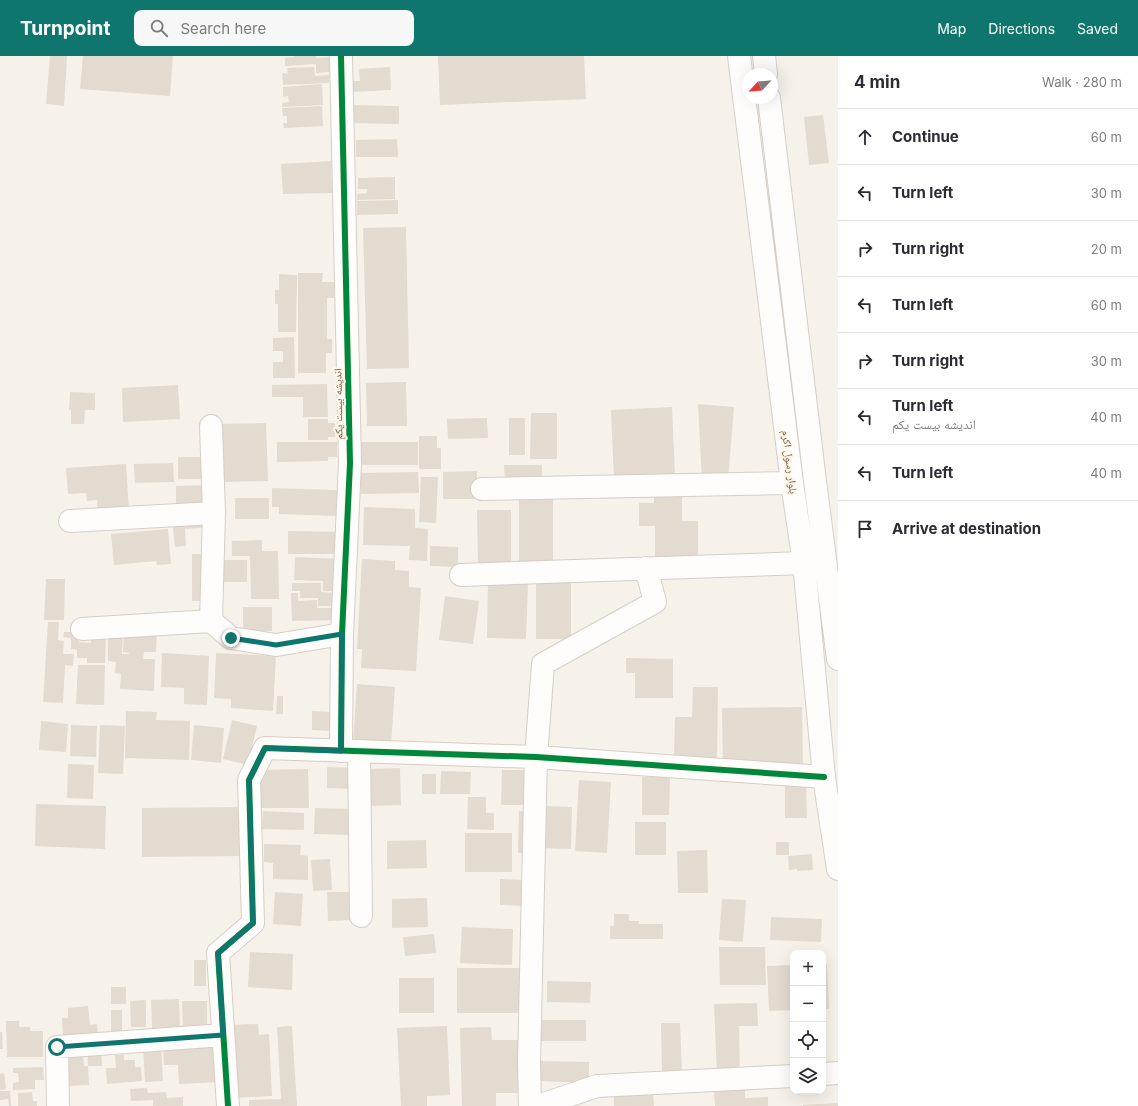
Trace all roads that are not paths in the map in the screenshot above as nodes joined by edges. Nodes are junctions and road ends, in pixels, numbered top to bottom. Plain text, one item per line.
1 (341, 56) edge
2 (740, 56) edge
3 (764, 56) edge
4 (765, 68) edge
5 (770, 104) edge
6 (211, 426) dead end
7 (792, 483) junction
8 (482, 489) dead end
9 (214, 513) junction
10 (70, 520) dead end
11 (804, 563) junction
12 (646, 568) junction
13 (461, 575) dead end
14 (211, 621) junction
15 (82, 628) dead end
16 (342, 634) junction
17 (838, 659) edge
18 (350, 751) junction
19 (536, 757) junction
20 (824, 778) junction
21 (838, 869) edge
22 (361, 916) dead end
23 (223, 1035) junction
24 (838, 1073) edge
25 (826, 1074) edge
26 (790, 1076) edge
27 (58, 1106) edge
28 (228, 1106) edge
29 (530, 1106) edge
30 (538, 1106) edge

1 - 16 street, اندیشه بیست یکم
2 - 7 street, بلوار رسول اکرم
3 - 4 street
5 - 17 street, بلوار رسول اکرم
6 - 9 street
7 - 8 street
7 - 11 street, بلوار رسول اکرم
9 - 10 street
9 - 14 street
11 - 12 street
11 - 20 street, بلوار رسول اکرم
12 - 13 street
12 - 19 street
14 - 15 street
14 - 16 street
16 - 18 street, اندیشه بیست یکم
18 - 19 street
18 - 22 street, اندیشه بیست یکم
18 - 23 street
19 - 20 street
19 - 29 street
20 - 21 street, بلوار رسول اکرم
23 - 27 street
23 - 28 street
24 - 25 street
26 - 30 street

